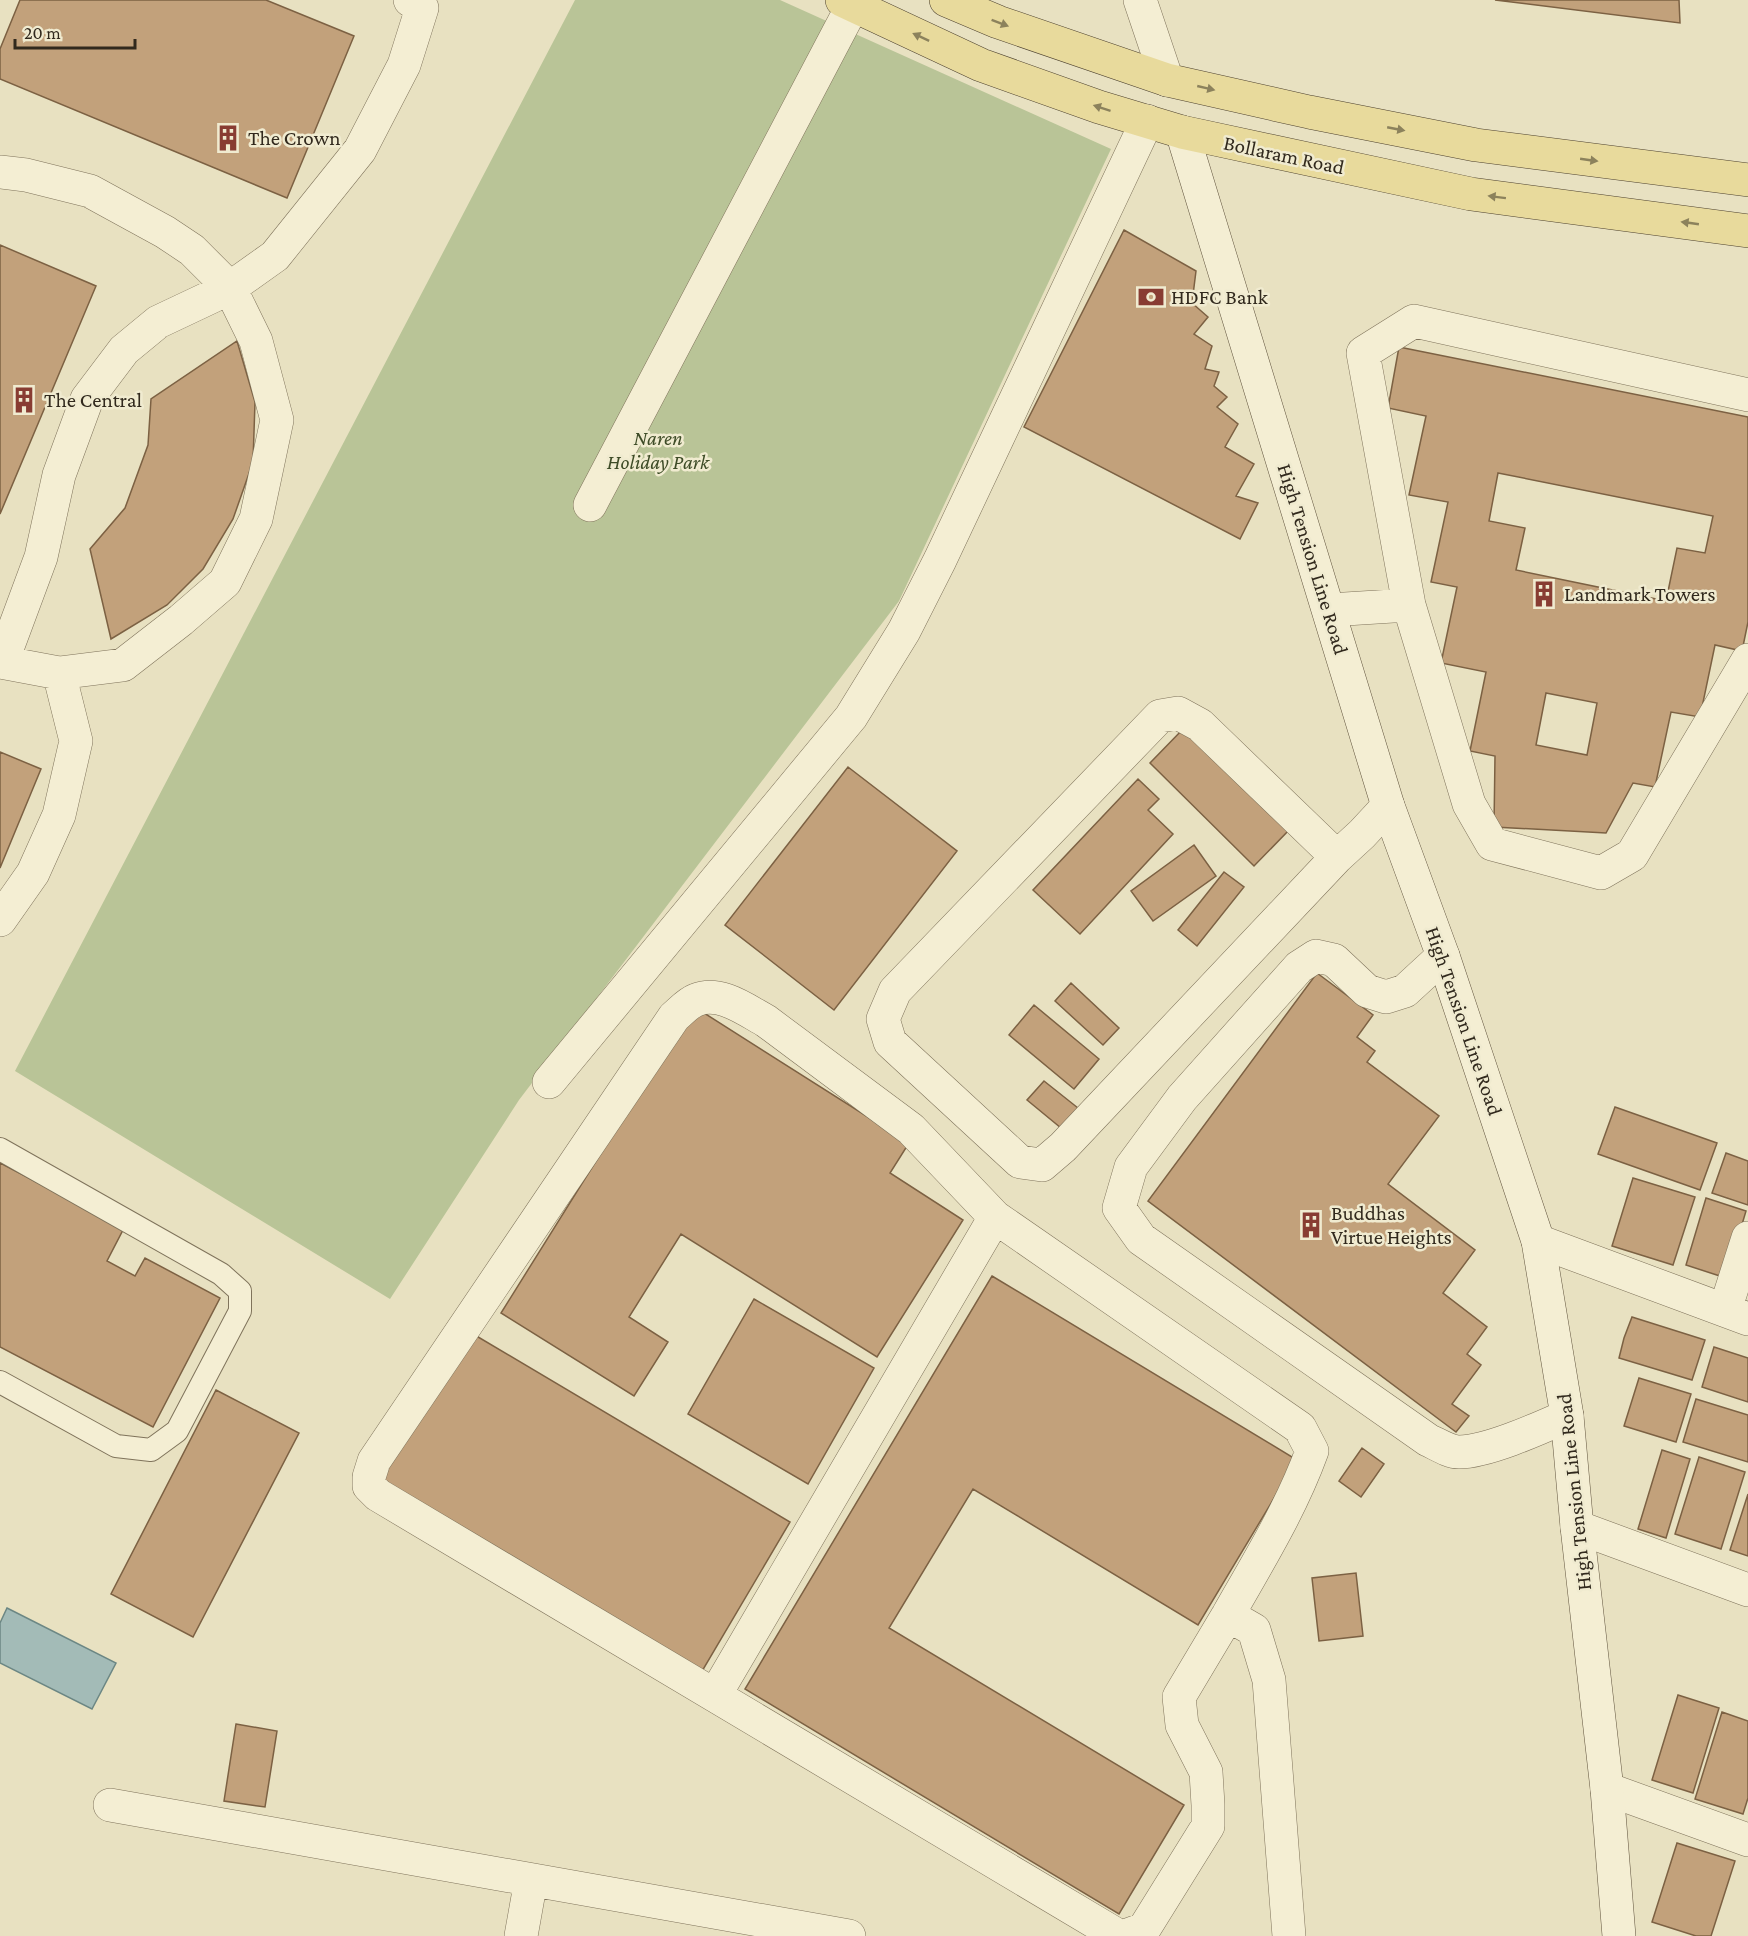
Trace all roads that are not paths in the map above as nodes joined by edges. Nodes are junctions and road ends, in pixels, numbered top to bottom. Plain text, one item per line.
1 (946, 0) edge
2 (1140, 0) edge
3 (423, 2) edge
4 (848, 3) edge
5 (1167, 80) junction
6 (1147, 121) junction
7 (1182, 132) junction
8 (0, 172) edge
9 (1748, 180) edge
10 (1748, 231) edge
11 (230, 288) junction
12 (1748, 395) edge
13 (590, 505) dead end
14 (1409, 605) junction
15 (1329, 610) junction
16 (1748, 660) edge
17 (1, 662) edge
18 (59, 673) junction
19 (1388, 806) junction
20 (1337, 857) junction
21 (0, 920) edge
22 (1443, 956) junction
23 (549, 1082) dead end
24 (0, 1149) edge
25 (995, 1217) junction
26 (1748, 1238) edge
27 (1538, 1241) junction
28 (1736, 1315) edge
29 (0, 1382) edge
30 (1567, 1416) junction
31 (1577, 1527) junction
32 (1748, 1590) edge
33 (1228, 1616) junction
34 (714, 1695) junction
35 (1607, 1789) junction
36 (110, 1805) dead end
37 (1748, 1840) edge
38 (531, 1880) junction
39 (808, 1932) edge
40 (521, 1936) edge
41 (849, 1936) edge
42 (1289, 1936) edge
43 (1619, 1936) edge

1 -> 5 main road
2 - 5 street
3 - 11 street
6 -> 4 main road, Bollaram Road
4 - 13 street
5 -> 9 main road
6 - 7 main road, Bollaram Road
6 - 23 street
10 -> 7 main road, Bollaram Road
7 - 15 street, High Tension Line Road
8 - 11 street
11 - 17 street
11 - 18 street
12 - 14 street
14 - 15 street
14 - 16 street
15 - 19 street, High Tension Line Road
17 - 18 street
18 - 21 street
19 - 20 street
19 - 22 street, High Tension Line Road
20 - 20 street
22 - 27 street, High Tension Line Road
22 - 30 street
24 - 29 lane
25 - 33 street
25 - 34 street
25 - 34 street
26 - 28 street
27 - 28 street
27 - 30 street, High Tension Line Road
30 - 31 street, High Tension Line Road
31 - 32 street
31 - 35 street, High Tension Line Road
33 - 34 street
33 - 42 street
35 - 37 street
35 - 43 street, High Tension Line Road
36 - 38 street
38 - 39 street
38 - 40 street
39 - 41 street

